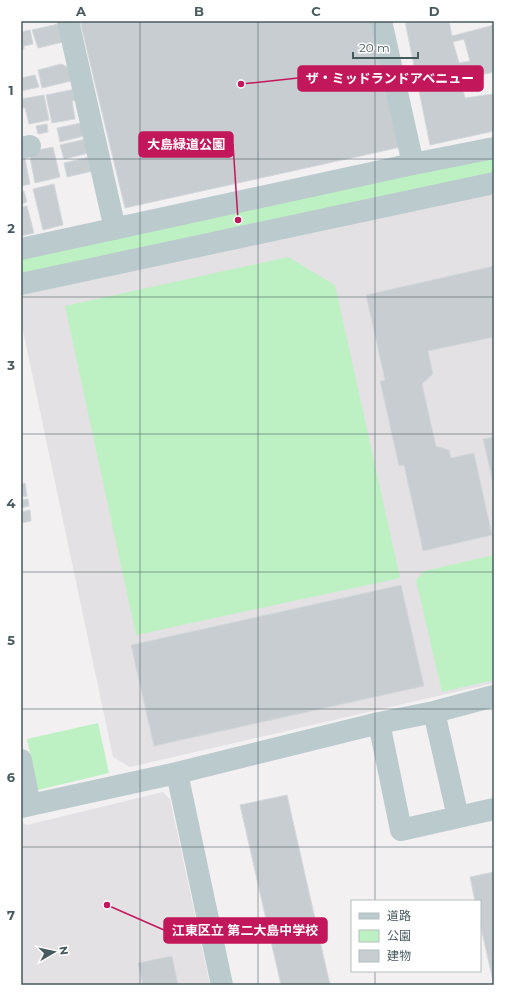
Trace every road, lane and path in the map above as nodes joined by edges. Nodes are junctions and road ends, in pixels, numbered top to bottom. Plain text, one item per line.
1 (68, 21) edge
2 (381, 21) edge
3 (494, 148) edge
4 (413, 164) junction
5 (494, 183) edge
6 (115, 228) junction
7 (21, 249) edge
8 (21, 284) edge
9 (494, 696) edge
10 (434, 712) junction
11 (379, 723) junction
12 (21, 760) edge
13 (177, 773) junction
14 (26, 806) edge
15 (494, 809) edge
16 (458, 817) junction
17 (222, 985) edge

1 - 6 street
2 - 4 street
3 - 4 street
4 - 6 street
5 - 8 street
6 - 7 street
9 - 10 street
10 - 11 street
10 - 16 street
11 - 13 street
11 - 16 street
12 - 14 street
13 - 14 street
13 - 17 street
15 - 16 street

